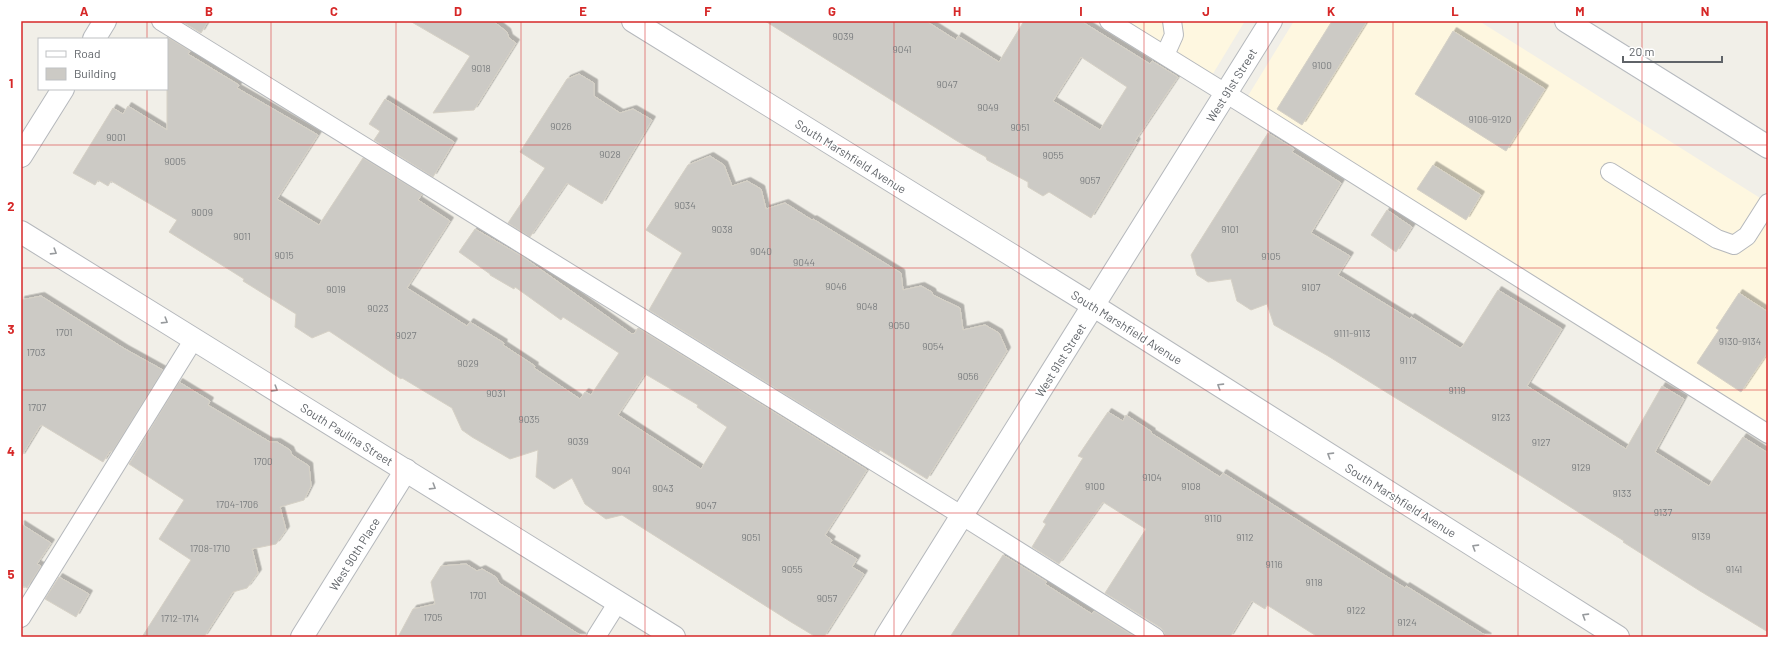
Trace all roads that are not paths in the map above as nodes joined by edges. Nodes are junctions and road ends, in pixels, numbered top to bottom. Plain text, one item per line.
1 (105, 21) edge
2 (161, 21) edge
3 (633, 21) edge
4 (1109, 21) edge
5 (1172, 21) edge
6 (1271, 21) edge
7 (1566, 21) edge
8 (95, 38) edge
9 (1164, 55) junction
10 (62, 90) edge
11 (1226, 93) junction
12 (1768, 147) edge
13 (21, 156) edge
14 (1610, 172) dead end
15 (1768, 203) edge
16 (21, 232) edge
17 (1094, 306) junction
18 (194, 339) junction
19 (1768, 434) edge
20 (406, 470) junction
21 (961, 515) junction
22 (618, 602) junction
23 (21, 618) edge
24 (302, 637) edge
25 (596, 637) edge
26 (674, 637) edge
27 (886, 637) edge
28 (1155, 637) edge
29 (1618, 637) edge

1 - 8 street
2 - 21 lane
3 - 17 street, South Marshfield Avenue
4 - 9 lane
5 - 9 lane
6 - 11 street, West 91st Street
7 - 12 street
9 - 11 lane
10 - 13 street
11 - 17 street, West 91st Street
11 - 19 lane
14 - 15 lane
16 -> 18 street, South Paulina Street
17 - 21 street, West 91st Street
29 -> 17 street, South Marshfield Avenue
18 -> 20 street, South Paulina Street
18 - 23 lane
20 -> 22 street, South Paulina Street
20 - 24 street, West 90th Place
21 - 27 street, West 91st Street
21 - 28 lane
22 - 25 lane
22 - 26 street, South Paulina Street

